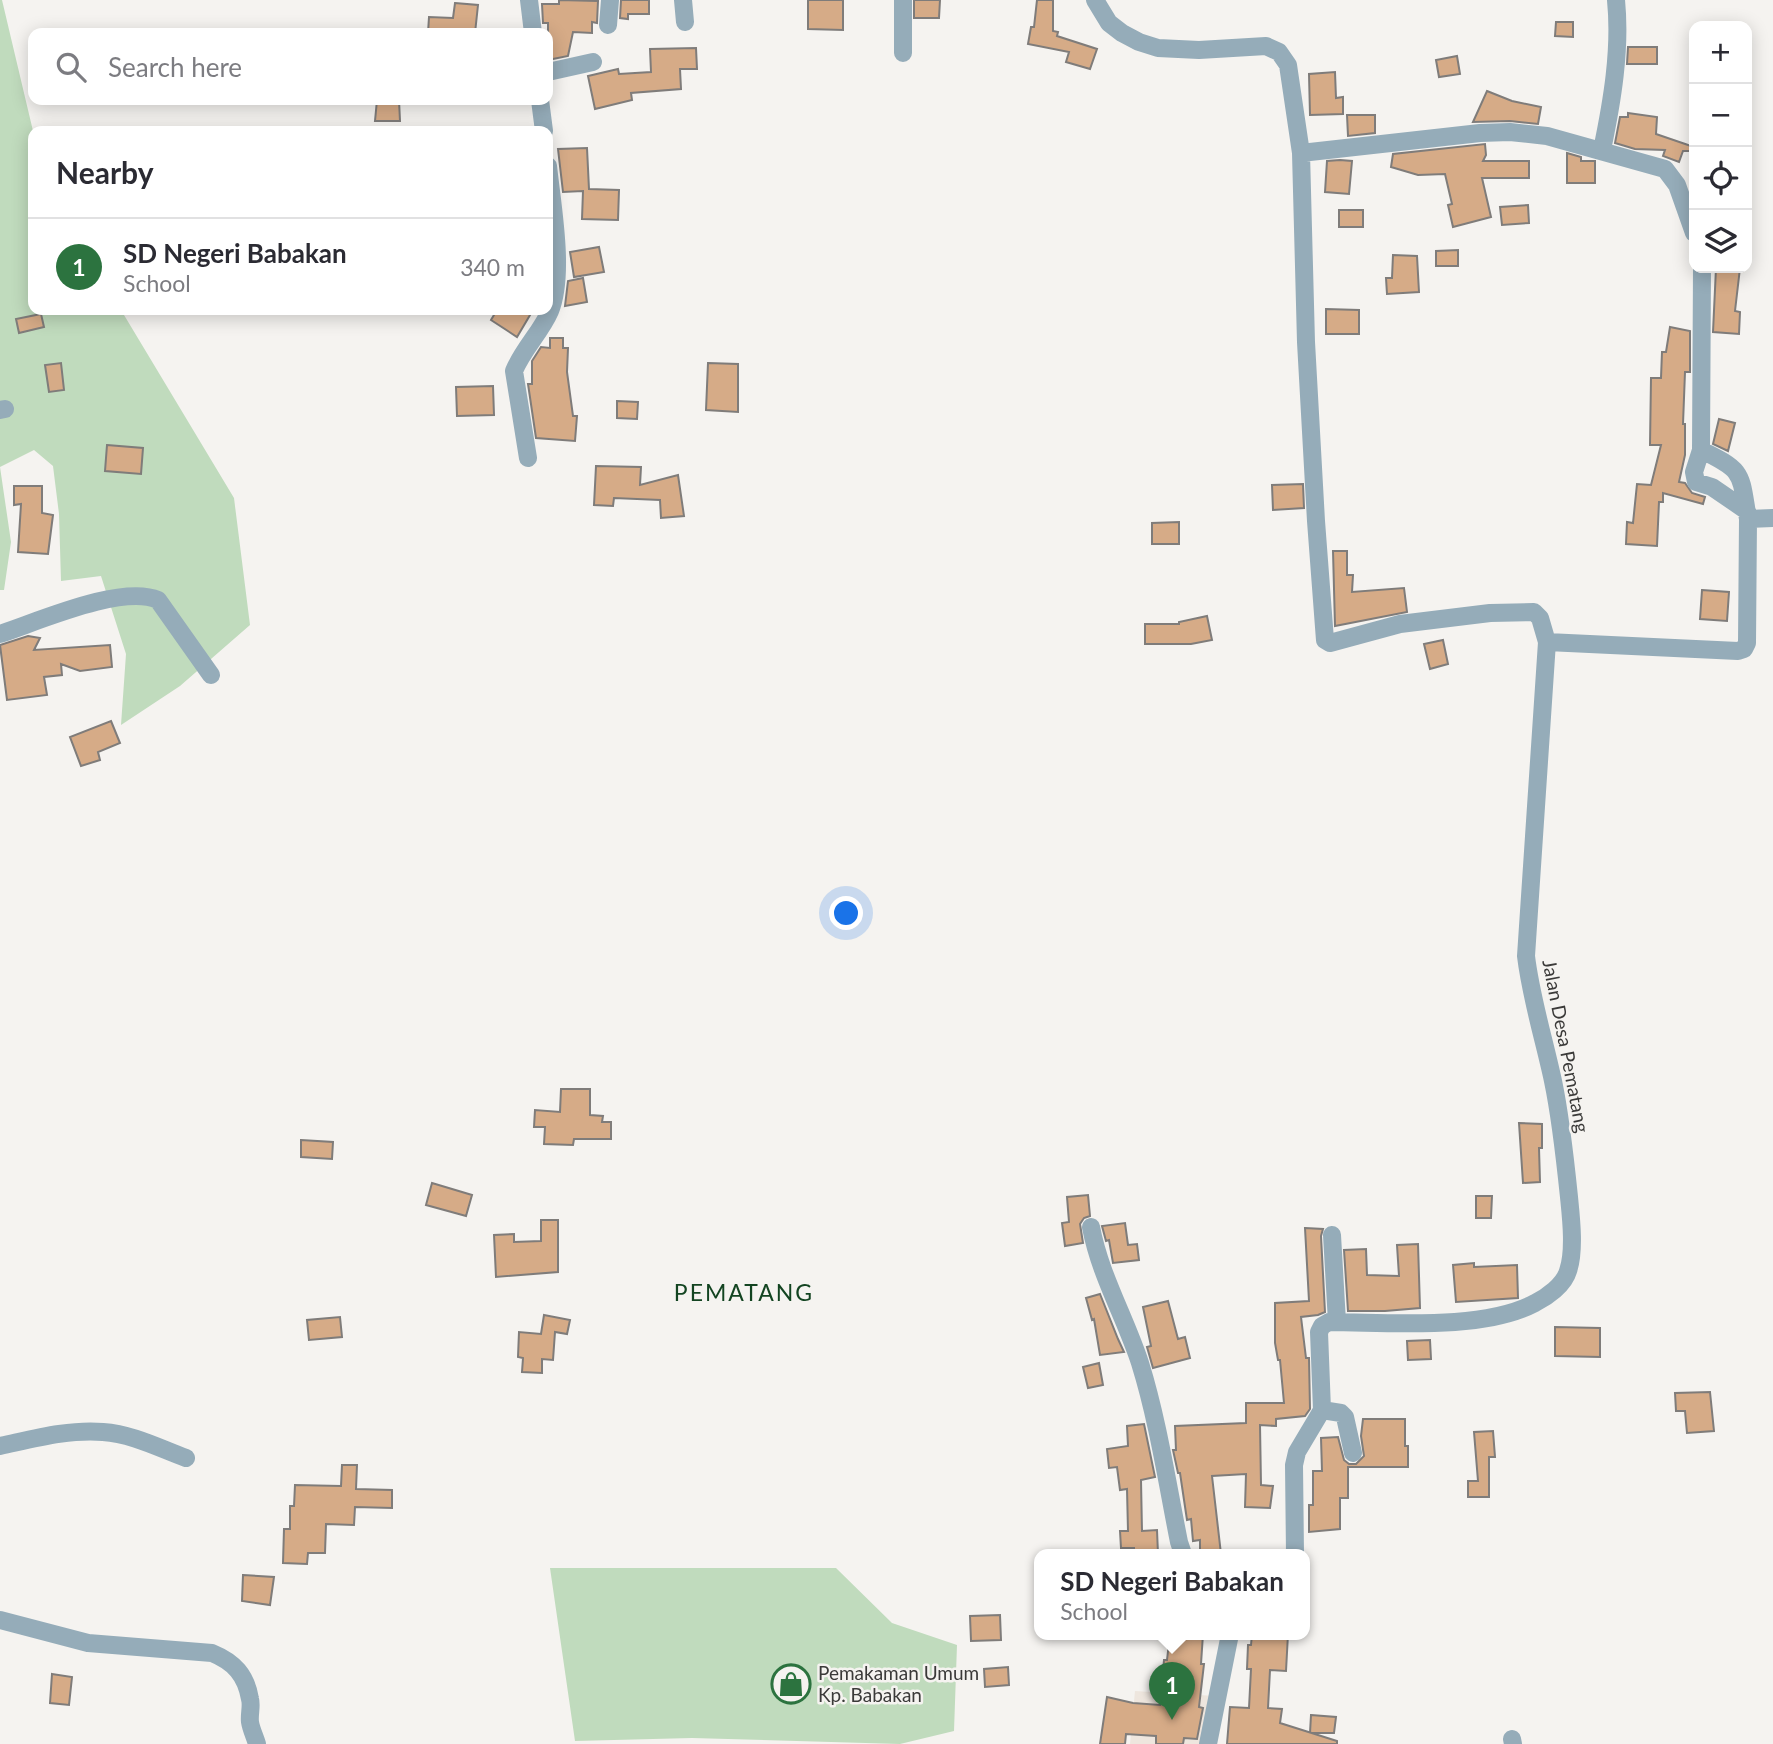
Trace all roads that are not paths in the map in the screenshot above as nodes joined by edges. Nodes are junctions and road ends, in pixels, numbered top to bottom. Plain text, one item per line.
1 (529, 0) edge
2 (610, 0) edge
3 (683, 0) edge
4 (903, 0) edge
5 (1095, 0) edge
6 (1616, 0) edge
7 (685, 22) dead end
8 (608, 25) dead end
9 (532, 28) edge
10 (903, 53) dead end
11 (593, 62) dead end
12 (553, 71) edge
13 (541, 105) edge
14 (543, 126) edge
15 (1602, 150) junction
16 (1301, 153) junction
17 (553, 214) edge
18 (1689, 219) edge
19 (1702, 273) edge
20 (553, 304) edge
21 (549, 315) edge
22 (1700, 450) junction
23 (528, 458) dead end
24 (1747, 515) junction
25 (1773, 518) edge
26 (0, 634) edge
27 (1547, 642) junction
28 (211, 675) dead end
29 (1091, 1227) dead end
30 (1332, 1234) dead end
31 (1337, 1322) junction
32 (1322, 1410) junction
33 (0, 1446) edge
34 (1353, 1453) dead end
35 (186, 1458) dead end
36 (1181, 1549) edge
37 (1294, 1549) edge
38 (0, 1620) edge
39 (1229, 1640) edge
40 (257, 1744) edge
41 (1208, 1744) edge

1 - 9 street
2 - 8 street
3 - 7 street
4 - 10 street
5 - 16 street
6 - 15 street
11 - 12 street
13 - 14 street
15 - 16 street
15 - 18 street
16 - 27 street
17 - 20 street
19 - 22 street
21 - 23 street
22 - 24 street
22 - 24 street
24 - 25 street
24 - 27 street
26 - 28 street
27 - 31 street, Jalan Desa Pematang
29 - 36 street
30 - 31 street
31 - 32 street
32 - 34 street
32 - 37 street
33 - 35 street
38 - 40 street
39 - 41 street

